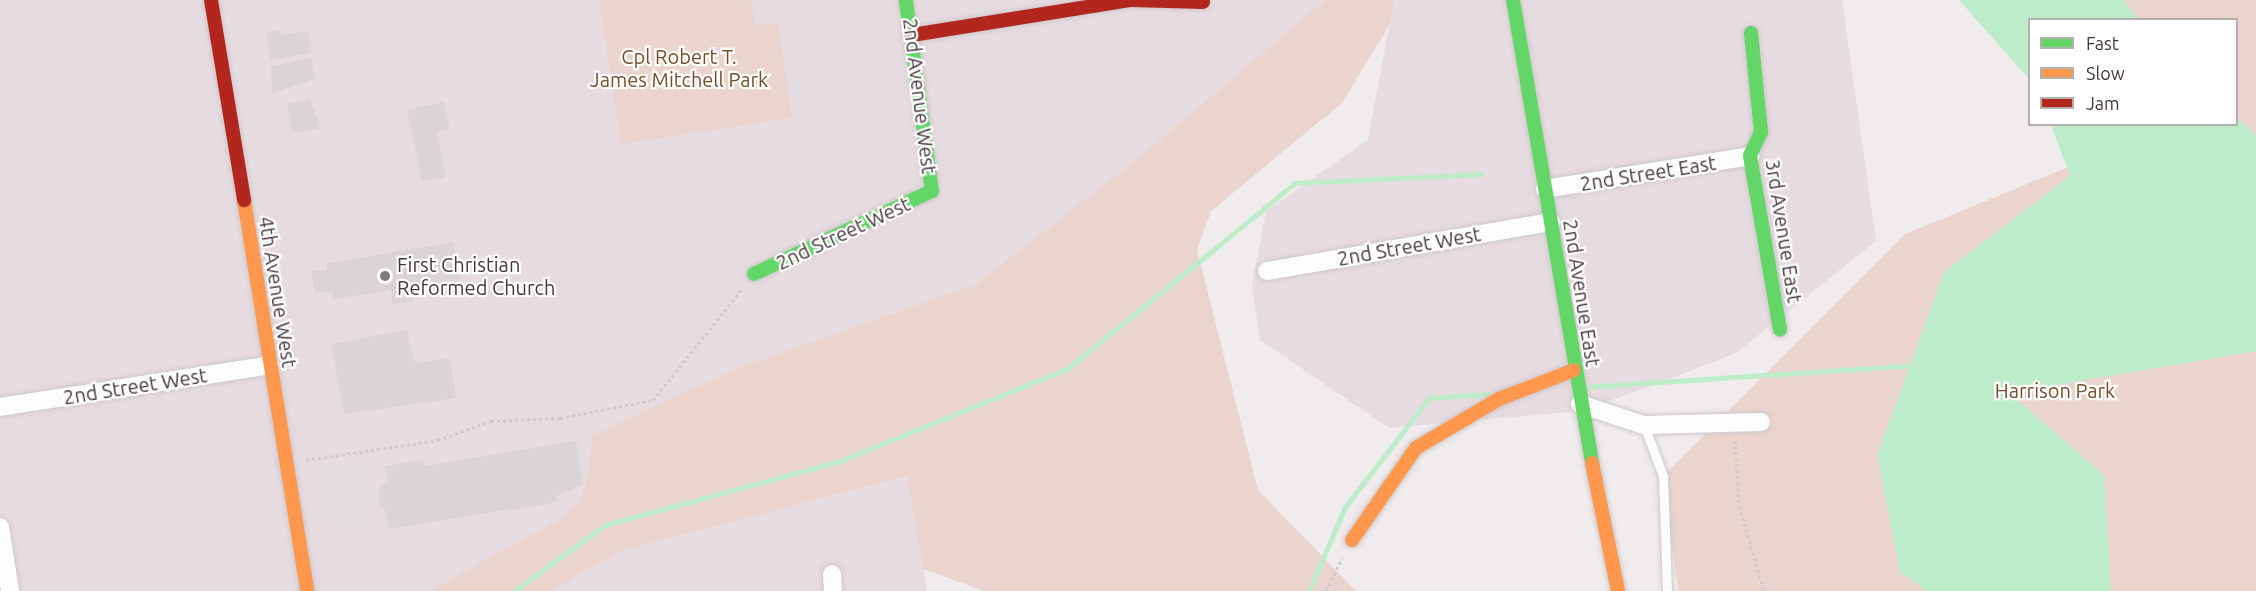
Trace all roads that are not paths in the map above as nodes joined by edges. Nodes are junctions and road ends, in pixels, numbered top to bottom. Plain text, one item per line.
1 (211, 0) edge
2 (906, 0) edge
3 (1513, 0) edge
4 (1203, 2) dead end
5 (1751, 33) dead end
6 (912, 35) junction
7 (1750, 156) junction
8 (1545, 189) junction
9 (932, 191) joint
10 (1551, 222) junction
11 (1267, 271) dead end
12 (754, 274) road end
13 (1780, 329) dead end
14 (270, 365) junction
15 (1574, 370) junction
16 (1580, 404) junction
17 (0, 407) edge
18 (1761, 422) dead end
19 (1644, 425) junction
20 (0, 527) edge
21 (1352, 540) road end
22 (10, 591) edge
23 (307, 591) edge
24 (1618, 591) edge
25 (1667, 591) edge

1 - 14 street, 4th Avenue West
2 - 6 street, 2nd Avenue West
3 - 8 street, 2nd Avenue East
4 - 6 street
5 - 7 street, 3rd Avenue East
6 - 9 street, 2nd Avenue West
7 - 8 street, 2nd Street East
7 - 13 street, 3rd Avenue East
8 - 10 street, 2nd Avenue East
9 - 12 street, 2nd Street West
10 - 11 street, 2nd Street West
10 - 15 street, 2nd Avenue East
14 - 17 street, 2nd Street West
14 - 23 street, 4th Avenue West
15 - 16 street, 2nd Avenue East
15 - 21 street
16 - 19 street
16 - 24 street, 2nd Avenue East
18 - 19 street
19 - 25 lane
20 - 22 street

